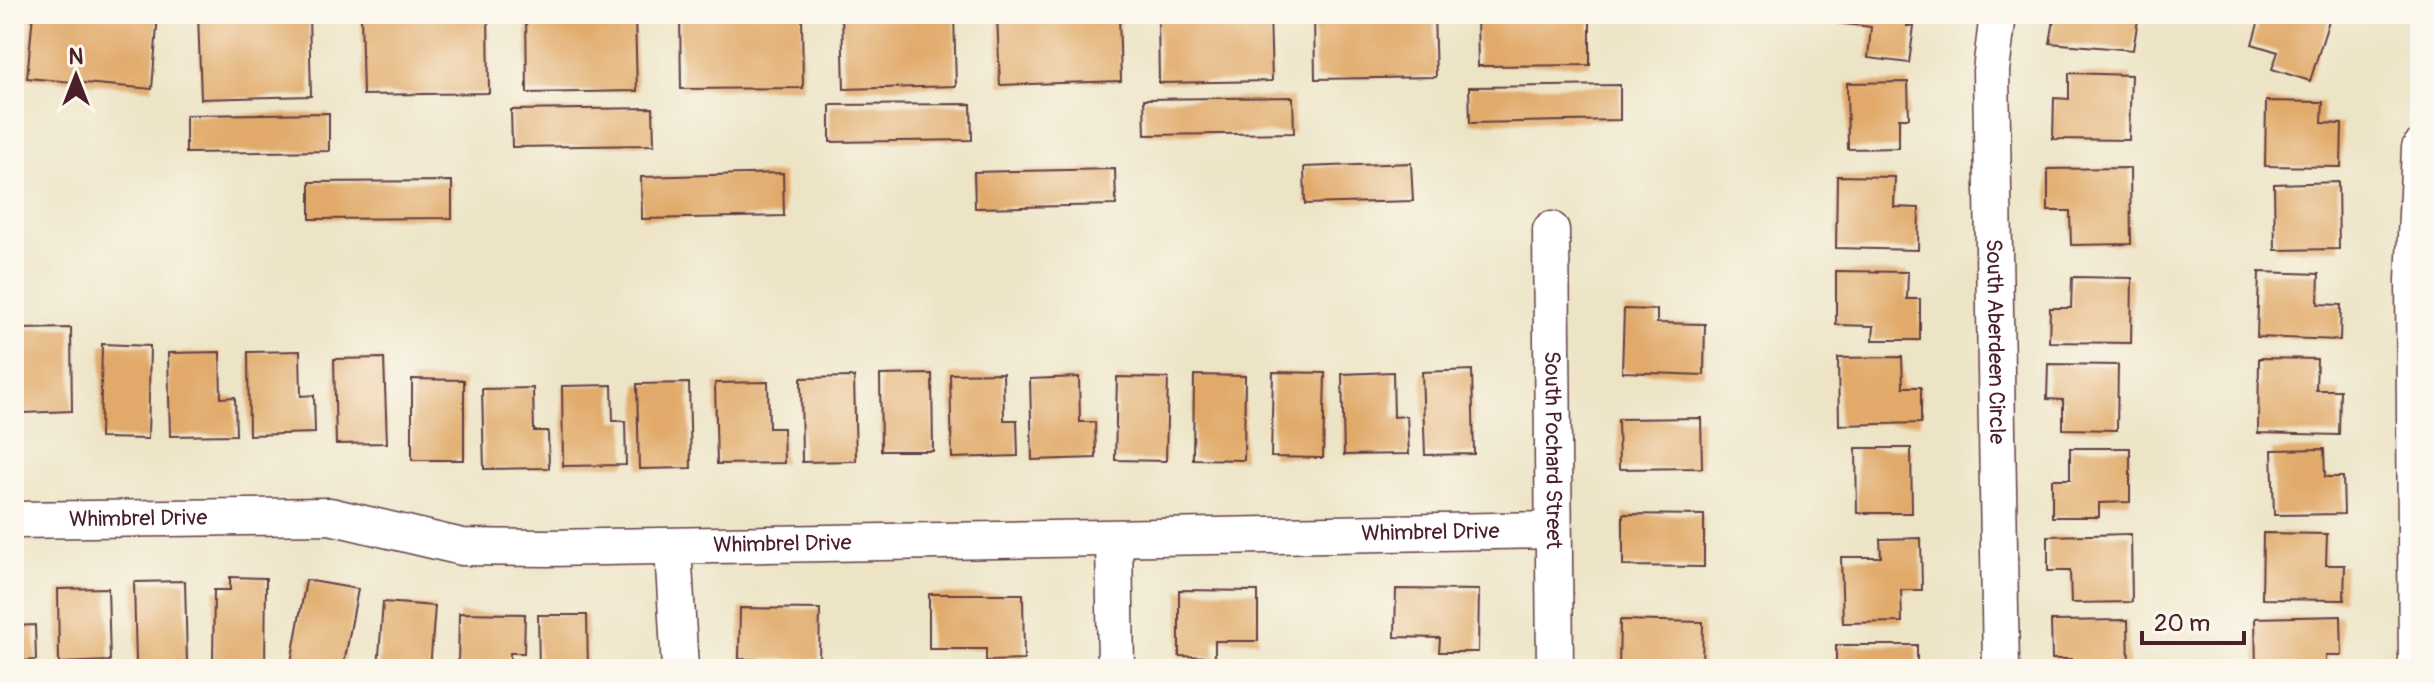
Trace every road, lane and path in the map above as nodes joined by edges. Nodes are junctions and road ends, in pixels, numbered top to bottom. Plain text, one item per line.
1 (1998, 14) edge
2 (2420, 148) edge
3 (1551, 230) dead end
4 (14, 520) edge
5 (1553, 530) junction
6 (1114, 540) junction
7 (673, 548) junction
8 (680, 669) edge
9 (1116, 669) edge
10 (1555, 669) edge
11 (2001, 669) edge
12 (2417, 669) edge

1 - 11 street, South Aberdeen Circle
2 - 12 street
3 - 5 street, South Pochard Street
4 - 7 street, Whimbrel Drive
5 - 6 street, Whimbrel Drive
5 - 10 street, South Pochard Street
6 - 7 street, Whimbrel Drive
6 - 9 street
7 - 8 street

